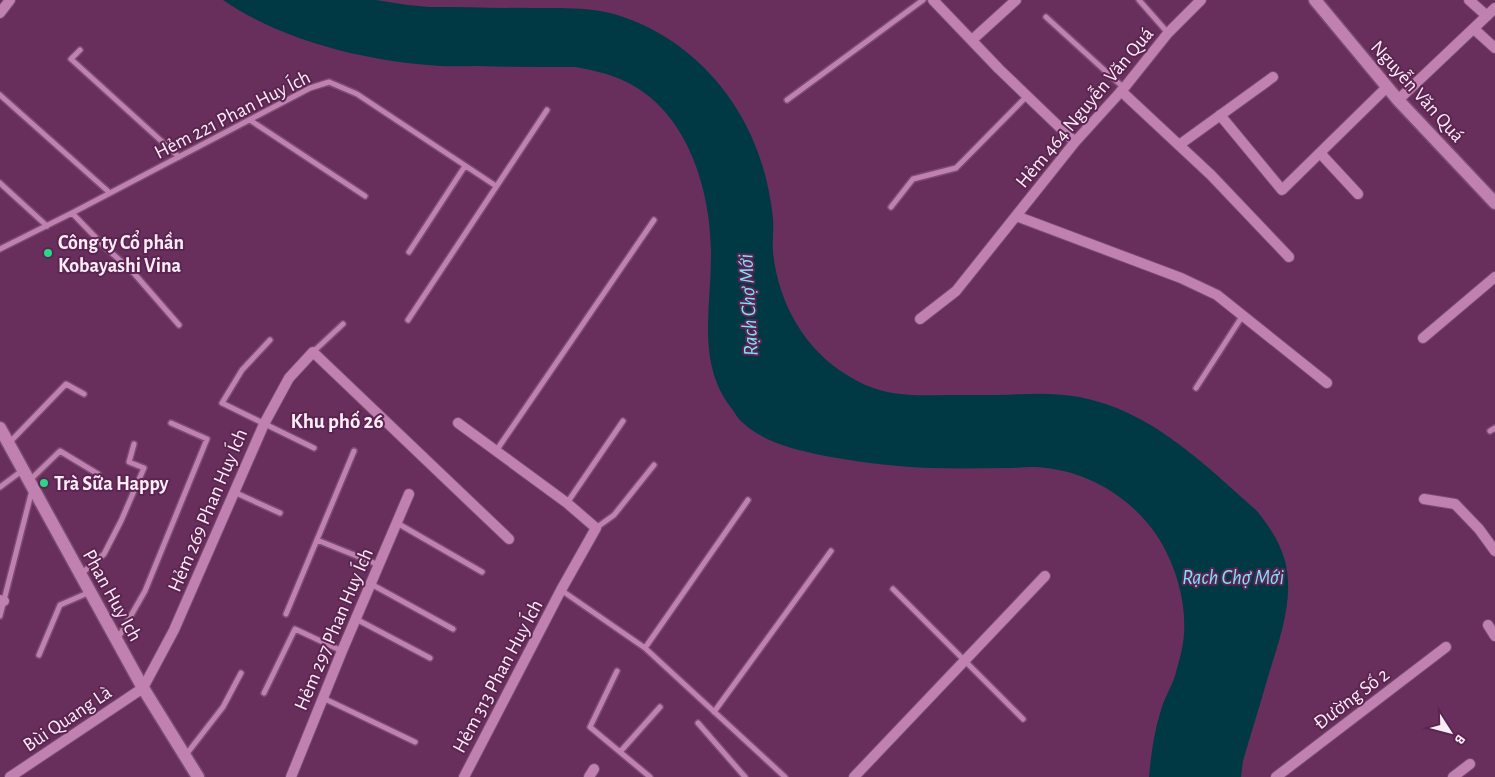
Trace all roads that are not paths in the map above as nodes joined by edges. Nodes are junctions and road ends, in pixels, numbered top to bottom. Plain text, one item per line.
1 (10, 0) edge
2 (923, 0) edge
3 (933, 0) edge
4 (1016, 0) edge
5 (1139, 0) edge
6 (1201, 0) edge
7 (1315, 0) edge
8 (1469, 0) edge
9 (1495, 8) edge
10 (0, 13) edge
11 (1487, 16) junction
12 (1046, 17) dead end
13 (1474, 28) junction
14 (1168, 33) junction
15 (972, 40) junction
16 (1495, 48) edge
17 (80, 50) dead end
18 (1273, 77) dead end
19 (1387, 87) junction
20 (1122, 90) junction
21 (0, 95) edge
22 (1027, 96) junction
23 (787, 100) dead end
24 (1398, 100) junction
25 (547, 110) dead end
26 (1220, 115) junction
27 (250, 120) junction
28 (1075, 142) junction
29 (1179, 145) junction
30 (1320, 153) junction
31 (180, 157) junction
32 (465, 166) junction
33 (0, 183) edge
34 (496, 186) junction
35 (110, 193) junction
36 (1358, 194) dead end
37 (365, 196) dead end
38 (1495, 204) edge
39 (891, 207) dead end
40 (72, 213) junction
41 (1016, 216) junction
42 (654, 220) dead end
43 (47, 226) junction
44 (0, 249) edge
45 (410, 252) dead end
46 (1289, 257) dead end
47 (1495, 277) edge
48 (1243, 315) junction
49 (408, 320) dead end
50 (920, 320) dead end
51 (179, 324) dead end
52 (343, 324) dead end
53 (1423, 338) dead end
54 (270, 340) dead end
55 (313, 352) junction
56 (1327, 383) dead end
57 (1196, 388) dead end
58 (84, 394) dead end
59 (624, 421) dead end
60 (171, 423) dead end
61 (458, 423) dead end
62 (264, 424) junction
63 (0, 428) edge
64 (9, 444) junction
65 (134, 444) dead end
66 (314, 448) dead end
67 (354, 451) dead end
68 (496, 451) junction
69 (654, 464) dead end
70 (98, 474) dead end
71 (29, 479) junction
72 (0, 487) edge
73 (234, 492) junction
74 (409, 494) dead end
75 (1424, 499) dead end
76 (748, 500) dead end
77 (567, 503) junction
78 (280, 513) dead end
79 (397, 523) junction
80 (596, 528) junction
81 (509, 539) dead end
82 (317, 540) junction
83 (831, 551) dead end
84 (1495, 551) edge
85 (379, 565) junction
86 (482, 572) dead end
87 (81, 574) junction
88 (1045, 576) dead end
89 (371, 583) junction
90 (892, 589) dead end
91 (561, 590) junction
92 (91, 592) junction
93 (2, 601) edge
94 (286, 614) dead end
95 (0, 616) edge
96 (356, 618) junction
97 (1488, 625) dead end
98 (453, 629) dead end
99 (1495, 636) edge
100 (117, 640) junction
101 (1446, 647) dead end
102 (645, 648) junction
103 (342, 651) junction
104 (39, 654) dead end
105 (430, 658) dead end
106 (964, 660) junction
107 (617, 671) dead end
108 (241, 672) dead end
109 (143, 688) junction
110 (264, 693) dead end
111 (322, 697) junction
112 (660, 707) dead end
113 (714, 712) junction
114 (1023, 719) dead end
115 (698, 724) dead end
116 (415, 742) dead end
117 (620, 752) junction
118 (185, 756) junction
119 (1470, 764) dead end
120 (196, 775) edge
121 (10, 777) edge
122 (291, 777) edge
123 (464, 777) edge
124 (650, 777) edge
125 (745, 777) edge
126 (785, 777) edge
127 (854, 777) edge
128 (1276, 777) edge
129 (1453, 777) edge

1 - 10 street
2 - 23 lane
3 - 15 street
4 - 15 street
5 - 14 lane
6 - 14 street, Hẻm 464 Nguyễn Văn Quá
7 - 19 main road, Nguyễn Văn Quá
8 - 11 street
9 - 11 street
11 - 13 street
12 - 20 lane
13 - 16 street
13 - 24 street
14 - 20 street, Hẻm 464 Nguyễn Văn Quá
15 - 22 street
17 - 31 lane
18 - 26 street
19 - 24 main road, Nguyễn Văn Quá
19 - 30 street
20 - 28 street, Hẻm 464 Nguyễn Văn Quá
20 - 29 street
21 - 35 lane
22 - 28 street
22 - 39 lane
24 - 38 main road, Nguyễn Văn Quá
25 - 34 lane
26 - 29 street
26 - 30 street
27 - 31 lane, Hẻm 221 Phan Huy Ích
27 - 32 lane, Hẻm 221 Phan Huy Ích
27 - 37 lane
28 - 41 street, Hẻm 464 Nguyễn Văn Quá
29 - 46 street
30 - 36 street
31 - 35 lane, Hẻm 221 Phan Huy Ích
32 - 34 lane, Hẻm 221 Phan Huy Ích
32 - 45 lane
33 - 43 lane
34 - 49 lane
35 - 40 lane, Hẻm 221 Phan Huy Ích
40 - 43 lane, Hẻm 221 Phan Huy Ích
40 - 51 lane
41 - 48 street
41 - 50 street, Hẻm 464 Nguyễn Văn Quá
42 - 68 lane
43 - 44 lane, Hẻm 221 Phan Huy Ích
47 - 53 street
48 - 56 street
48 - 57 lane
52 - 55 lane, Hẻm 269 Phan Huy Ích
54 - 62 lane
55 - 62 street, Hẻm 269 Phan Huy Ích
55 - 81 street
58 - 64 lane
59 - 77 lane
60 - 100 lane
61 - 68 street
62 - 66 lane
62 - 73 street, Hẻm 269 Phan Huy Ích
63 - 64 main road, Phan Huy Ich
64 - 71 main road, Phan Huy Ich
65 - 87 lane
67 - 82 lane
68 - 77 street
69 - 80 lane
70 - 71 lane
71 - 72 lane
71 - 87 main road, Phan Huy Ich
71 - 93 lane
73 - 78 lane
73 - 109 street, Hẻm 269 Phan Huy Ích
74 - 79 street, Hẻm 297 Phan Huy Ích
75 - 84 street
76 - 102 lane
77 - 80 street
79 - 85 street, Hẻm 297 Phan Huy Ích
79 - 86 lane
80 - 91 street, Hẻm 313 Phan Huy Ích
82 - 85 lane
82 - 94 lane
83 - 113 lane
85 - 89 street, Hẻm 297 Phan Huy Ích
87 - 92 main road, Phan Huy Ich
88 - 106 street
89 - 96 street, Hẻm 297 Phan Huy Ích
89 - 98 lane
90 - 106 lane
91 - 102 lane
91 - 123 street, Hẻm 313 Phan Huy Ích
92 - 100 main road, Phan Huy Ich
92 - 104 lane
93 - 95 lane
96 - 103 street, Hẻm 297 Phan Huy Ích
96 - 105 lane
97 - 99 street
100 - 109 main road, Phan Huy Ich
101 - 128 street, Đường Số 2
102 - 113 lane
103 - 110 lane
103 - 111 street, Hẻm 297 Phan Huy Ích
106 - 114 lane
106 - 127 street
107 - 117 lane
108 - 118 lane
109 - 118 main road, Phan Huy Ich
109 - 121 street, Bùi Quang Là
111 - 116 lane
111 - 122 street, Hẻm 297 Phan Huy Ích
112 - 117 lane
113 - 126 lane
115 - 125 lane
117 - 124 lane
118 - 120 main road, Phan Huy Ich
119 - 129 street

